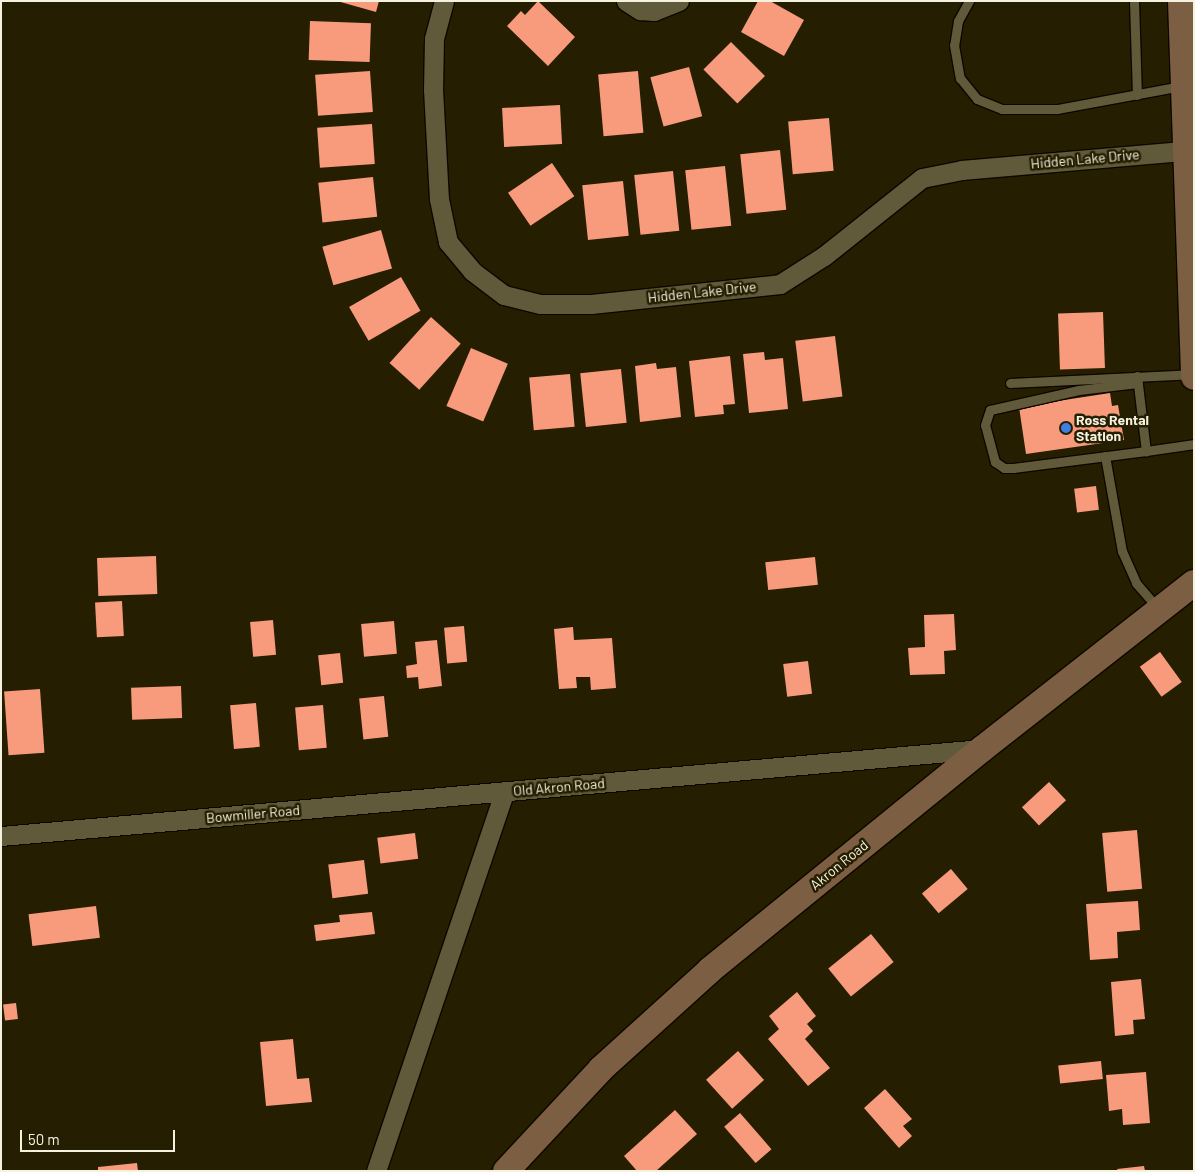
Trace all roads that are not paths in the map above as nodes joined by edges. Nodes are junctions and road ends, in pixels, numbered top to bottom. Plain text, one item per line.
1 (444, 1) edge
2 (626, 1) edge
3 (679, 1) edge
4 (969, 1) edge
5 (1134, 1) edge
6 (1181, 1) edge
7 (1187, 76) edge
8 (1137, 95) junction
9 (1186, 151) junction
10 (1190, 201) edge
11 (1194, 374) edge
12 (1194, 377) edge
13 (1138, 380) junction
14 (1010, 383) dead end
15 (1194, 444) edge
16 (1146, 451) junction
17 (1105, 456) junction
18 (1194, 583) edge
19 (1160, 611) junction
20 (982, 749) junction
21 (504, 792) junction
22 (1, 836) edge
23 (376, 1171) edge
24 (506, 1171) edge

1 - 9 street, Hidden Lake Drive
2 - 3 street
4 - 8 lane
5 - 8 lane
6 - 7 main road
7 - 8 lane
7 - 9 main road
9 - 10 main road
10 - 11 main road
11 - 12 main road
11 - 13 lane
13 - 14 lane
13 - 16 lane
13 - 17 lane
15 - 16 lane
16 - 17 lane
17 - 19 lane
18 - 19 main road, Akron Road
19 - 20 main road, Akron Road
20 - 21 street, Old Akron Road
20 - 24 main road, Akron Road
21 - 22 street, Bowmiller Road
21 - 23 street, Old Akron Road

